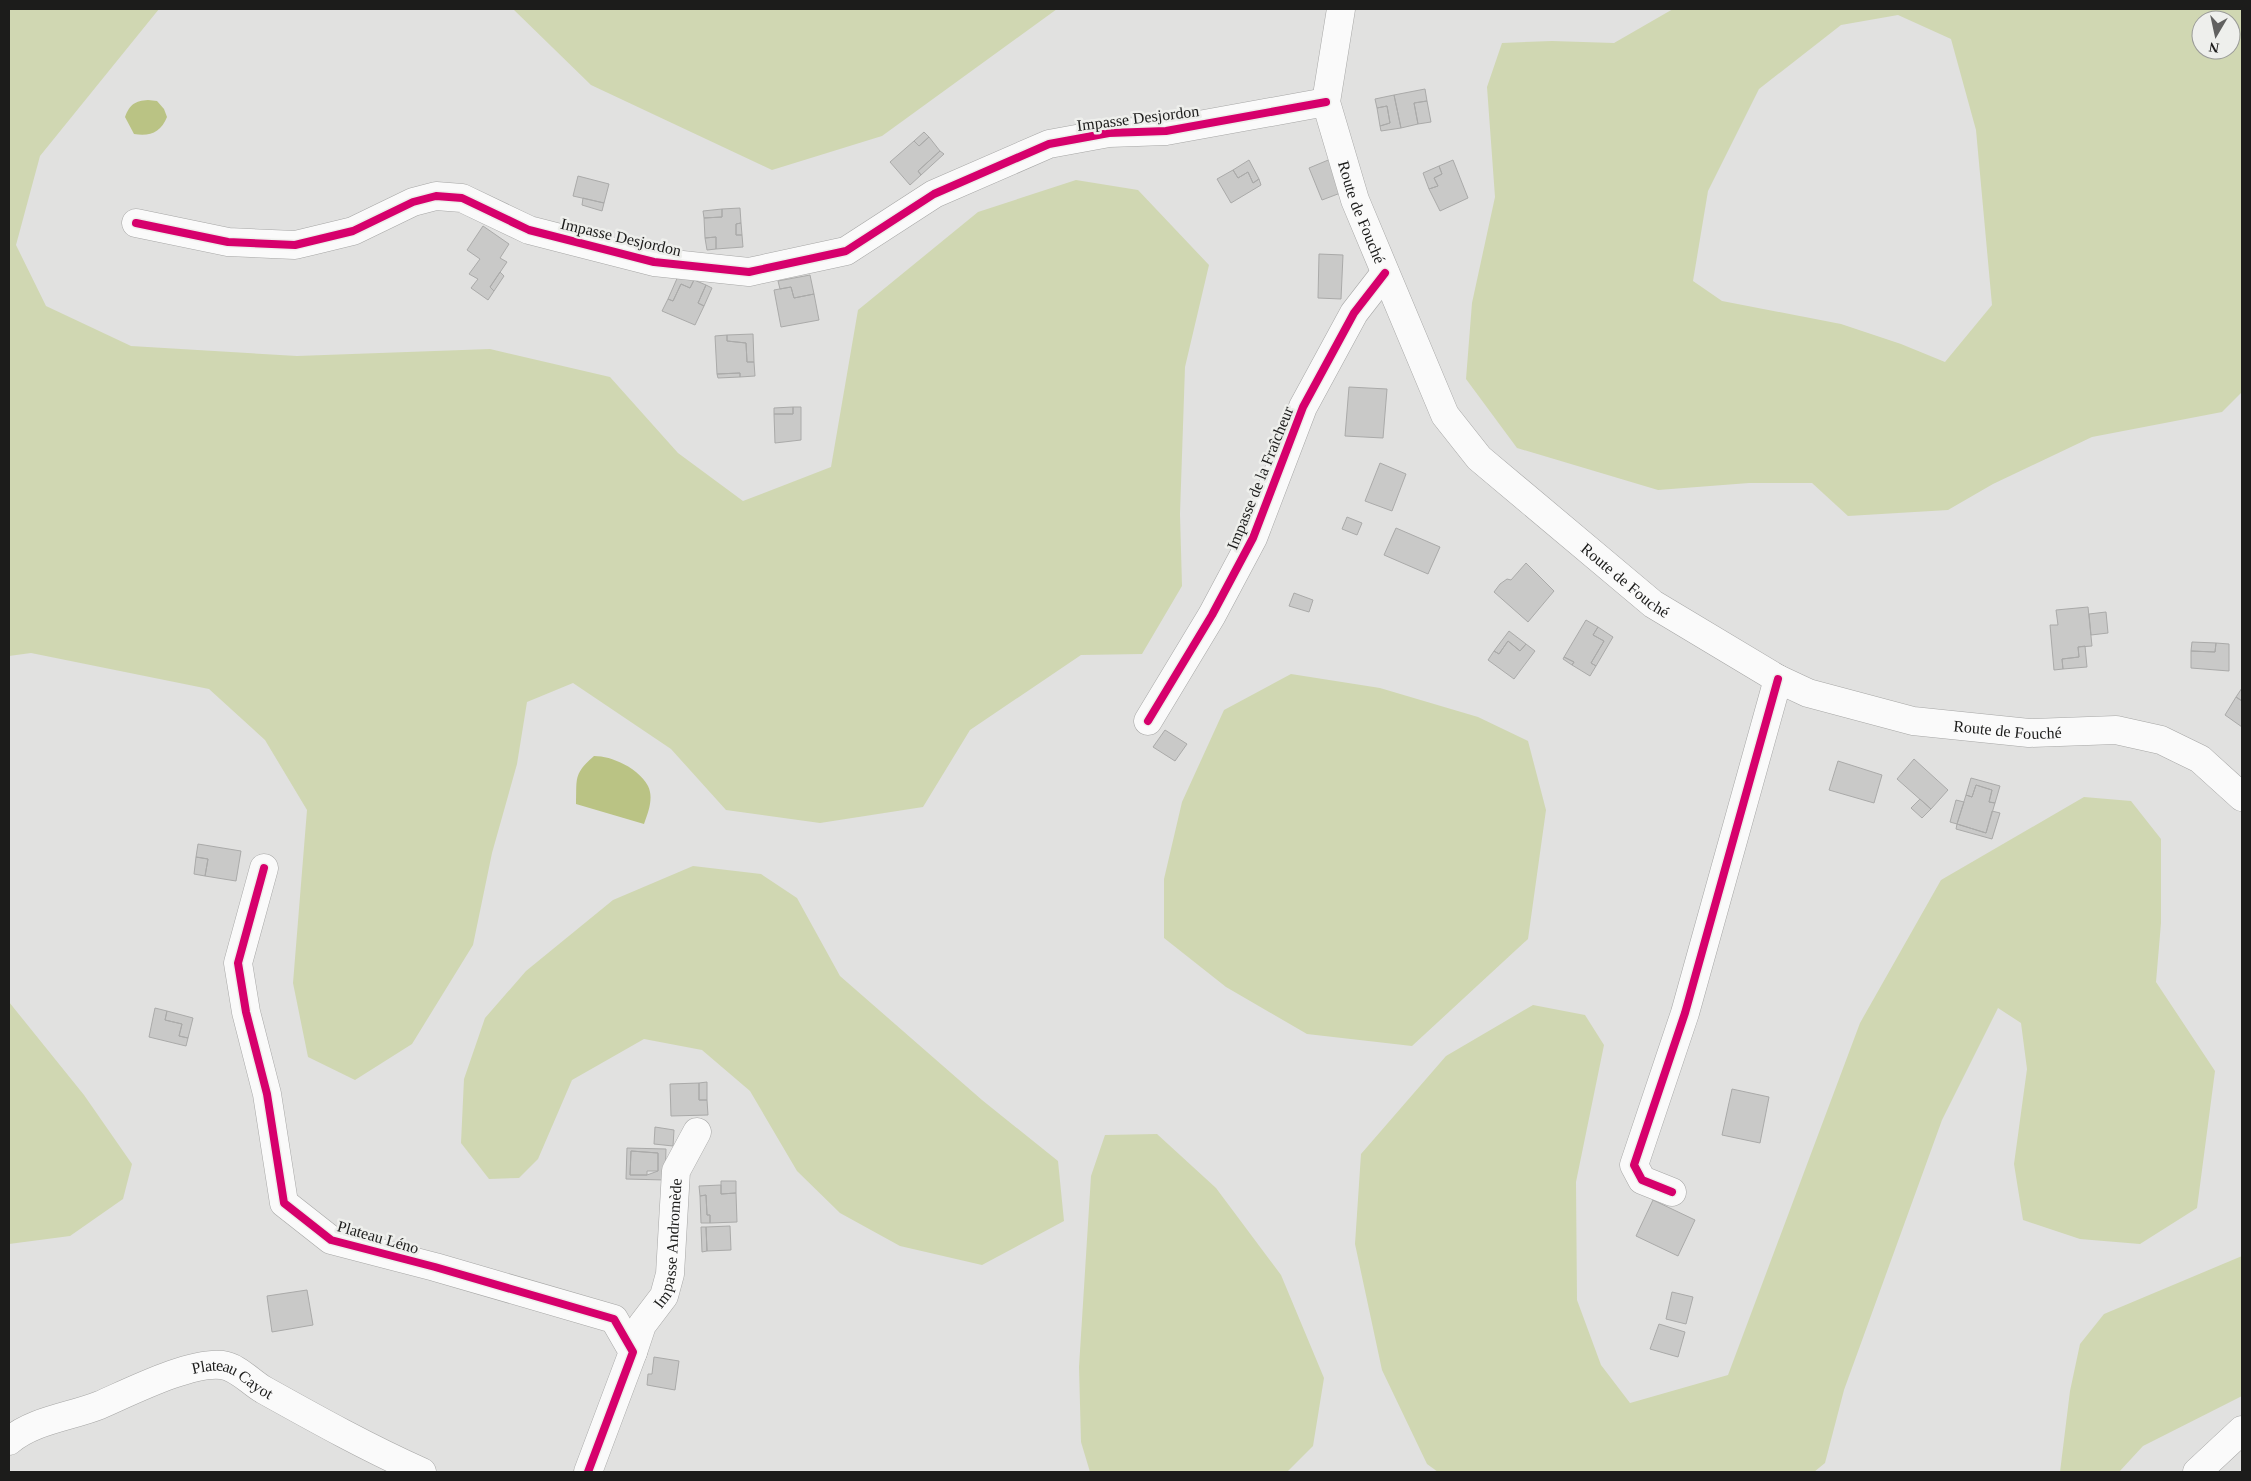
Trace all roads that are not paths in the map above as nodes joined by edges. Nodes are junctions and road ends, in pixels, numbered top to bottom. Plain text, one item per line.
1 (1341, 9) edge
2 (1326, 102) junction
3 (136, 223) dead end
4 (1385, 273) junction
5 (1778, 679) junction
6 (1148, 720) dead end
7 (2242, 797) edge
8 (264, 868) dead end
9 (697, 1132) dead end
10 (1672, 1192) dead end
11 (633, 1352) junction
12 (2242, 1430) edge
13 (9, 1441) edge
14 (422, 1472) edge
15 (588, 1472) edge
16 (2196, 1472) edge

1 - 2 street, Route de Fouché
2 - 3 street, Impasse Desjordon
2 - 4 street, Route de Fouché
4 - 5 street, Route de Fouché
4 - 6 street, Impasse de la Fraîcheur
5 - 7 street, Route de Fouché
5 - 10 street
8 - 11 street, Plateau Léno
9 - 11 street, Impasse Andromède
11 - 15 street
12 - 16 street
13 - 14 street, Plateau Cayot

